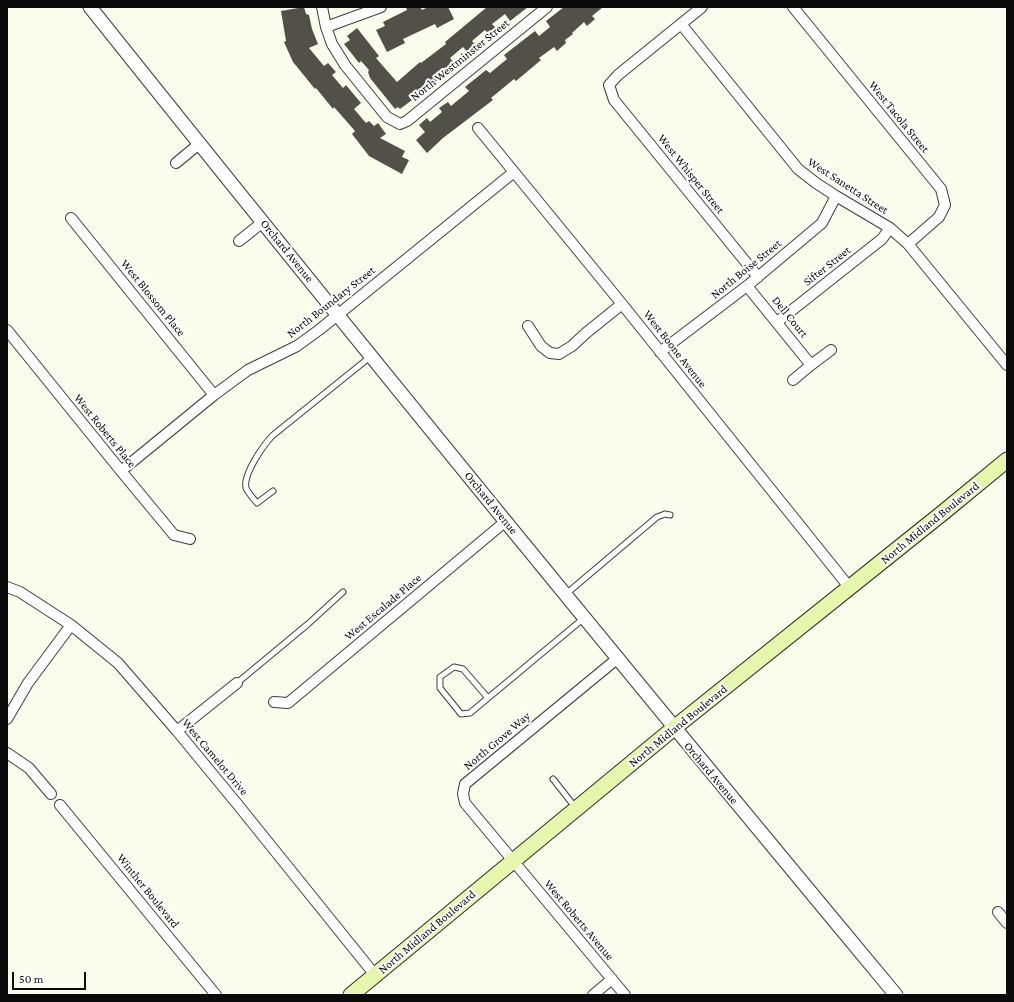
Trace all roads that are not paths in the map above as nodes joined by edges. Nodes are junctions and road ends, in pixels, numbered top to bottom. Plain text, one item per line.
1 (90, 7) edge
2 (322, 7) edge
3 (381, 7) edge
4 (547, 7) edge
5 (702, 7) edge
6 (793, 7) edge
7 (681, 24) junction
8 (326, 27) junction
9 (478, 128) dead end
10 (199, 144) junction
11 (176, 163) dead end
12 (514, 172) junction
13 (836, 196) junction
14 (71, 218) dead end
15 (263, 222) junction
16 (890, 228) junction
17 (238, 241) dead end
18 (908, 244) junction
19 (758, 277) junction
20 (747, 286) junction
21 (622, 304) junction
22 (338, 314) junction
23 (778, 322) junction
24 (528, 326) dead end
25 (7, 330) edge
26 (831, 350) dead end
27 (660, 352) junction
28 (371, 356) junction
29 (1007, 364) edge
30 (811, 365) junction
31 (793, 380) dead end
32 (214, 395) junction
33 (1007, 460) edge
34 (121, 471) junction
35 (273, 491) dead end
36 (670, 515) dead end
37 (506, 521) junction
38 (190, 539) dead end
39 (7, 587) edge
40 (850, 588) junction
41 (343, 592) dead end
42 (566, 594) junction
43 (585, 618) junction
44 (71, 625) junction
45 (618, 658) junction
46 (237, 683) joint
47 (488, 698) junction
48 (274, 702) dead end
49 (7, 719) edge
50 (674, 728) junction
51 (177, 731) junction
52 (7, 753) edge
53 (553, 779) dead end
54 (51, 794) dead end
55 (60, 805) dead end
56 (576, 809) junction
57 (513, 861) junction
58 (998, 912) dead end
59 (1007, 924) edge
60 (375, 975) junction
61 (612, 980) junction
62 (216, 995) edge
63 (351, 995) edge
64 (593, 995) edge
65 (625, 995) edge
66 (896, 995) edge

1 - 10 street, Orchard Avenue
2 - 8 street
3 - 8 street
4 - 8 street, North Westminster Street
5 - 7 street
6 - 18 street, West Tacola Street
7 - 13 street, West Sanetta Street
7 - 19 street, West Whisper Street
9 - 12 street, West Boone Avenue
10 - 11 street
10 - 15 street, Orchard Avenue
12 - 21 street, West Boone Avenue
12 - 22 street, North Boundary Street
13 - 16 street, West Sanetta Street
13 - 19 street, North Boise Street
14 - 32 street, West Blossom Place
15 - 17 street
15 - 22 street, Orchard Avenue
16 - 18 street, West Sanetta Street
16 - 23 street, Sifter Street
18 - 29 street, West Sanetta Street
19 - 20 street, North Boise Street
20 - 23 street, Dell Court
20 - 27 street, North Boise Street
21 - 24 street
21 - 27 street, West Boone Avenue
22 - 28 street, Orchard Avenue
22 - 32 street, North Boundary Street
23 - 30 street, Dell Court
25 - 34 street, West Roberts Place
26 - 30 street
27 - 40 street, West Boone Avenue
28 - 35 lane
28 - 37 street, Orchard Avenue
30 - 31 street
32 - 34 street, North Boundary Street
33 - 40 main road, North Midland Boulevard
34 - 38 street, West Roberts Place
36 - 42 lane
37 - 42 street, Orchard Avenue
37 - 48 street, West Escalade Place
39 - 44 street, West Camelot Drive
40 - 50 main road, North Midland Boulevard
41 - 46 lane
42 - 43 street, Orchard Avenue
43 - 45 street, Orchard Avenue
43 - 47 lane
44 - 49 street
44 - 51 street, West Camelot Drive
45 - 50 street, Orchard Avenue
45 - 57 street, North Grove Way
46 - 51 street
47 - 47 lane
50 - 56 main road, North Midland Boulevard
50 - 66 street, Orchard Avenue
51 - 60 street, West Camelot Drive
52 - 54 street
53 - 56 lane
55 - 62 street, Winther Boulevard
56 - 57 main road, North Midland Boulevard
57 - 60 main road, North Midland Boulevard
57 - 61 street, West Roberts Avenue
58 - 59 street
60 - 63 main road, North Midland Boulevard
61 - 64 street
61 - 65 street, West Roberts Avenue

